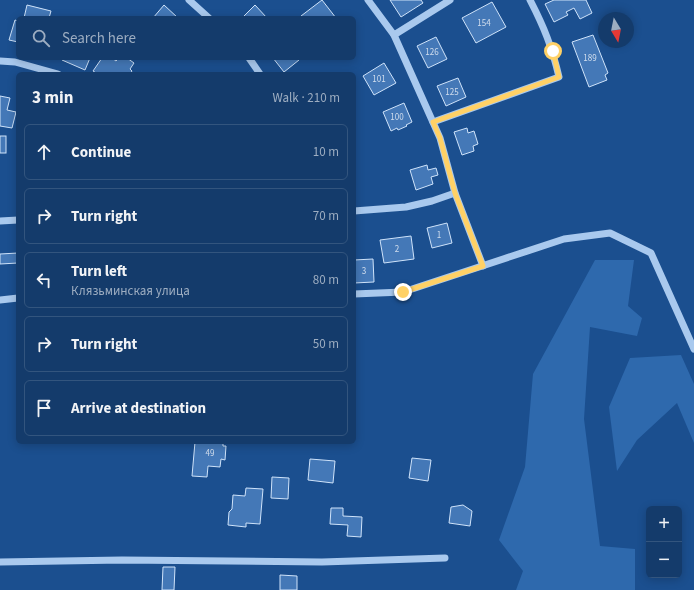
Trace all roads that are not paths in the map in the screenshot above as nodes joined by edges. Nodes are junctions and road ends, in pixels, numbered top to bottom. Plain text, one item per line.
1 (189, 0) edge
2 (368, 0) edge
3 (450, 0) edge
4 (530, 0) edge
5 (207, 16) edge
6 (394, 35) junction
7 (250, 60) edge
8 (0, 61) edge
9 (51, 72) edge
10 (259, 72) edge
11 (433, 122) junction
12 (455, 193) junction
13 (356, 211) edge
14 (16, 220) edge
15 (0, 221) edge
16 (483, 266) junction
17 (356, 294) edge
18 (16, 298) edge
19 (0, 300) edge
20 (694, 350) edge
21 (445, 558) dead end
22 (0, 562) edge

1 - 5 street
2 - 6 street
3 - 6 street
4 - 11 street
6 - 11 street
7 - 10 street
8 - 9 street
11 - 12 street
12 - 13 street
12 - 16 street
14 - 15 street
16 - 17 street
16 - 20 street
18 - 19 street
21 - 22 street

